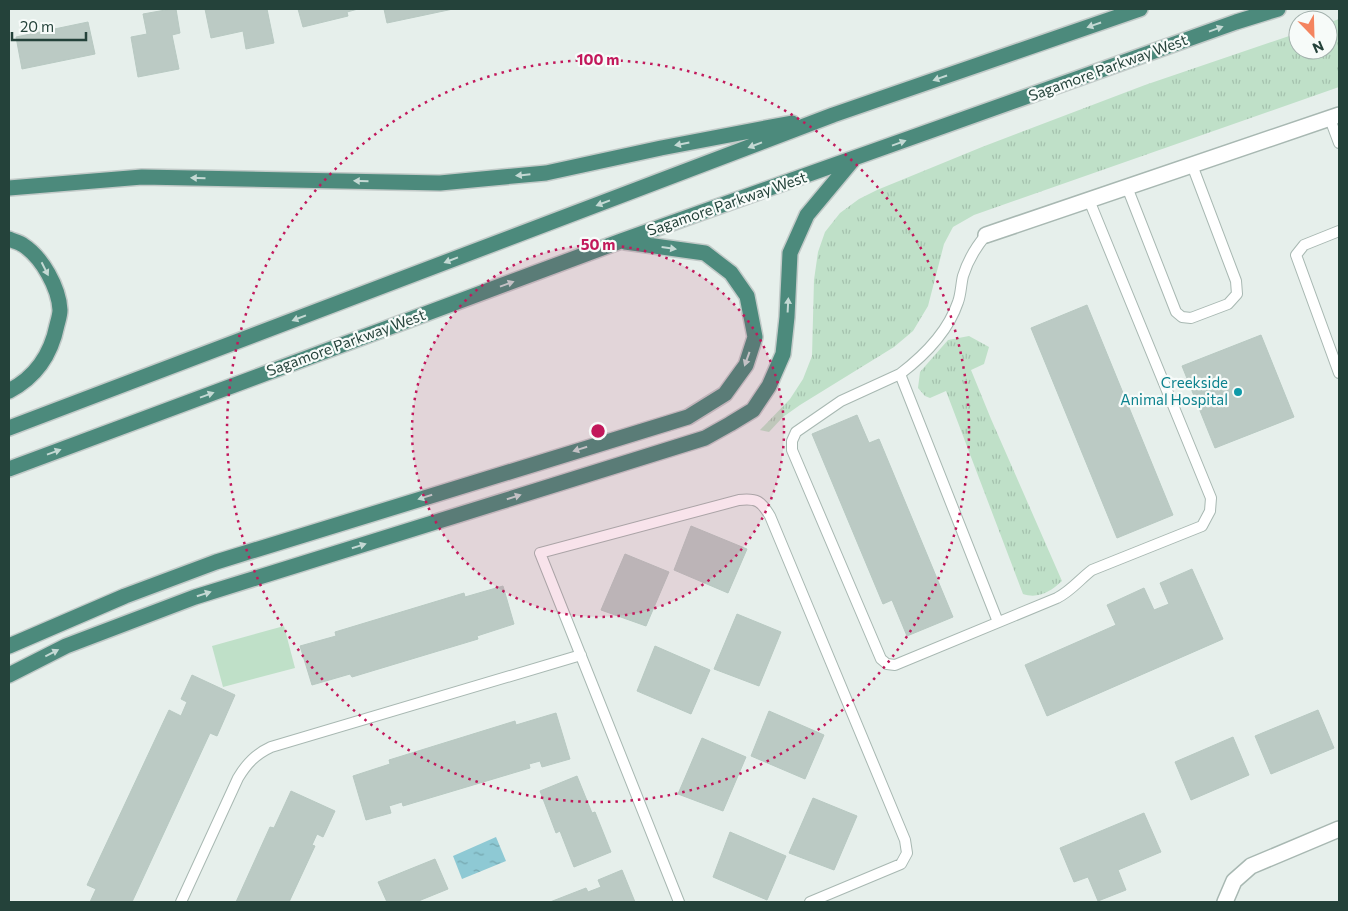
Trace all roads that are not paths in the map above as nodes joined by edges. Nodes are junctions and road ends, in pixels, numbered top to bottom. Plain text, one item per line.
1 (1140, 9) edge
2 (1278, 9) edge
3 (833, 115) junction
4 (1334, 117) edge
5 (1339, 143) edge
6 (853, 160) junction
7 (1192, 165) junction
8 (1127, 187) junction
9 (9, 188) edge
10 (1089, 200) junction
11 (1339, 231) edge
12 (986, 235) joint
13 (9, 239) edge
14 (621, 241) junction
15 (1339, 373) edge
16 (900, 374) junction
17 (9, 391) edge
18 (9, 428) edge
19 (9, 469) edge
20 (998, 622) junction
21 (9, 646) edge
22 (581, 655) junction
23 (9, 675) edge
24 (1339, 829) edge
25 (181, 902) edge
26 (679, 902) edge
27 (810, 902) edge
28 (1225, 902) edge

1 -> 3 highway
6 -> 2 highway, Sagamore Parkway West
3 -> 9 highway
3 -> 18 highway
4 - 5 lane
4 - 7 street
6 - 14 highway, Sagamore Parkway West
23 -> 6 highway
7 - 8 street
7 - 8 lane
8 - 10 street
10 - 12 street
10 - 20 lane
11 - 15 lane
12 - 16 lane
13 -> 17 highway
19 -> 14 highway, Sagamore Parkway West
14 -> 21 highway
16 - 20 lane
16 - 20 lane
22 - 25 lane
22 - 26 lane
22 - 27 lane
24 - 28 street

